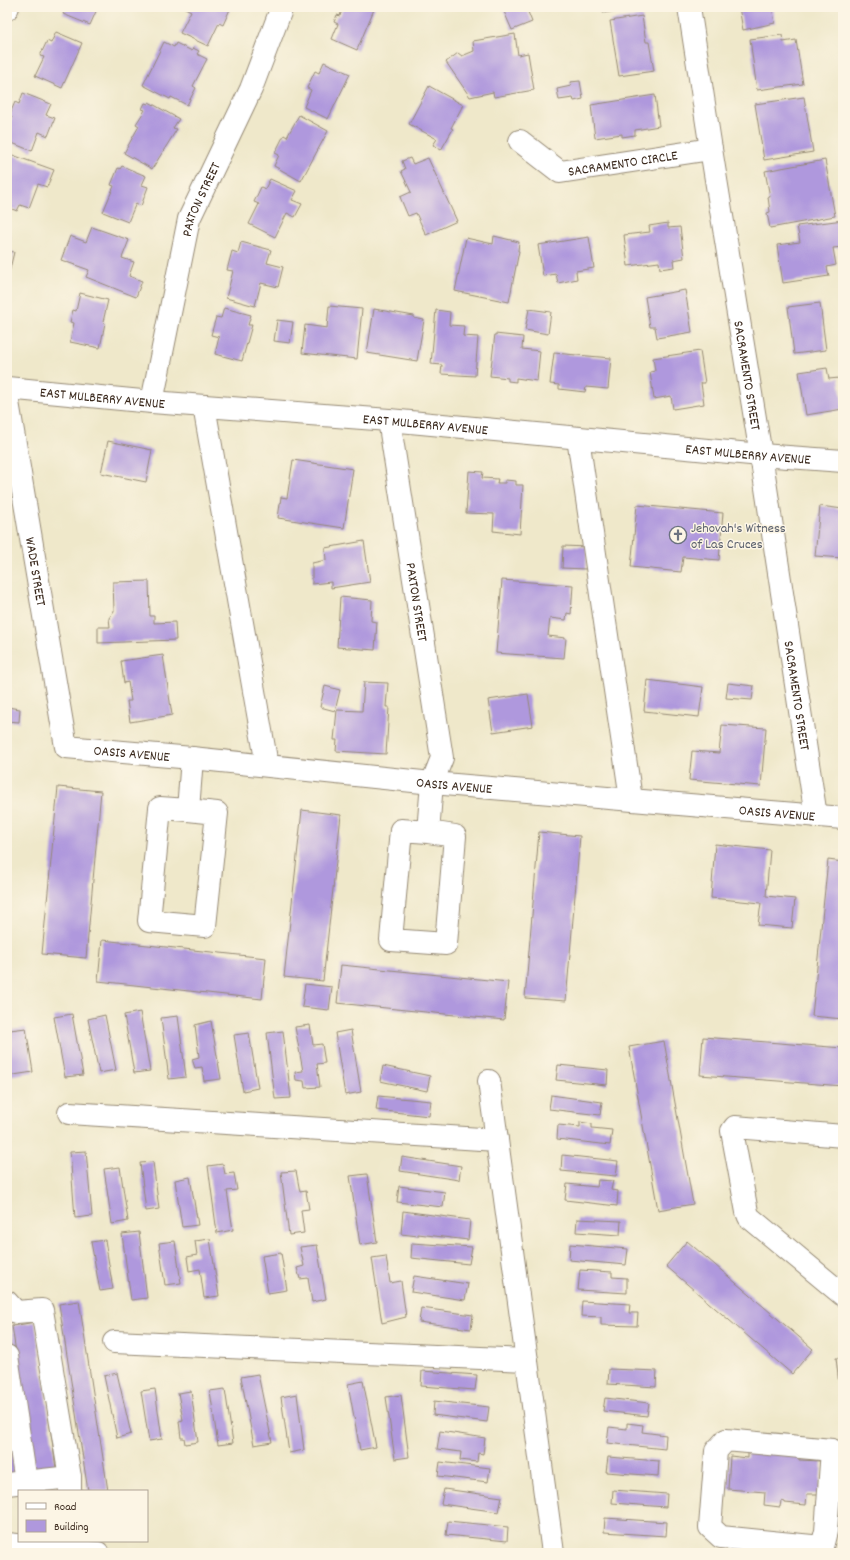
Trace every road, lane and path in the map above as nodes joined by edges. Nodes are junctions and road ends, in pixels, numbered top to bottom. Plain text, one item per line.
1 (282, 7) edge
2 (690, 7) edge
3 (520, 141) dead end
4 (711, 149) junction
5 (7, 388) edge
6 (7, 396) edge
7 (152, 402) junction
8 (204, 406) junction
9 (388, 420) junction
10 (578, 438) junction
11 (761, 455) junction
12 (843, 461) edge
13 (66, 747) joint
14 (192, 758) junction
15 (267, 766) junction
16 (432, 782) junction
17 (631, 799) junction
18 (188, 810) junction
19 (816, 816) junction
20 (843, 818) edge
21 (428, 832) junction
22 (489, 1081) dead end
23 (69, 1113) dead end
24 (843, 1136) edge
25 (497, 1140) junction
26 (843, 1295) edge
27 (7, 1302) edge
28 (114, 1342) dead end
29 (7, 1356) edge
30 (527, 1360) junction
31 (17, 1483) edge
32 (70, 1484) edge
33 (7, 1544) edge
34 (823, 1544) edge
35 (720, 1545) edge
36 (74, 1546) edge
37 (98, 1553) edge
38 (554, 1553) edge

1 - 7 street, PAXTON STREET
2 - 4 street, SACRAMENTO STREET
3 - 4 street, SACRAMENTO CIRCLE
4 - 11 street, SACRAMENTO STREET
5 - 7 street, EAST MULBERRY AVENUE
6 - 13 street, WADE STREET
7 - 8 street, EAST MULBERRY AVENUE
8 - 9 street, EAST MULBERRY AVENUE
8 - 15 street
9 - 10 street, EAST MULBERRY AVENUE
9 - 16 street, PAXTON STREET
10 - 11 street, EAST MULBERRY AVENUE
10 - 17 street
11 - 12 street, EAST MULBERRY AVENUE
11 - 19 street, SACRAMENTO STREET
13 - 14 street, OASIS AVENUE
14 - 15 street, OASIS AVENUE
14 - 18 street
15 - 16 street, OASIS AVENUE
16 - 17 street, OASIS AVENUE
16 - 21 street, PAXTON STREET
17 - 19 street, OASIS AVENUE
18 - 18 street
19 - 20 street, OASIS AVENUE
21 - 21 street
22 - 25 street
23 - 25 street
24 - 26 street
25 - 30 street
27 - 32 street
28 - 30 street
29 - 31 street
30 - 38 street
31 - 32 street
33 - 36 street
34 - 35 street
34 - 35 street
36 - 37 street

